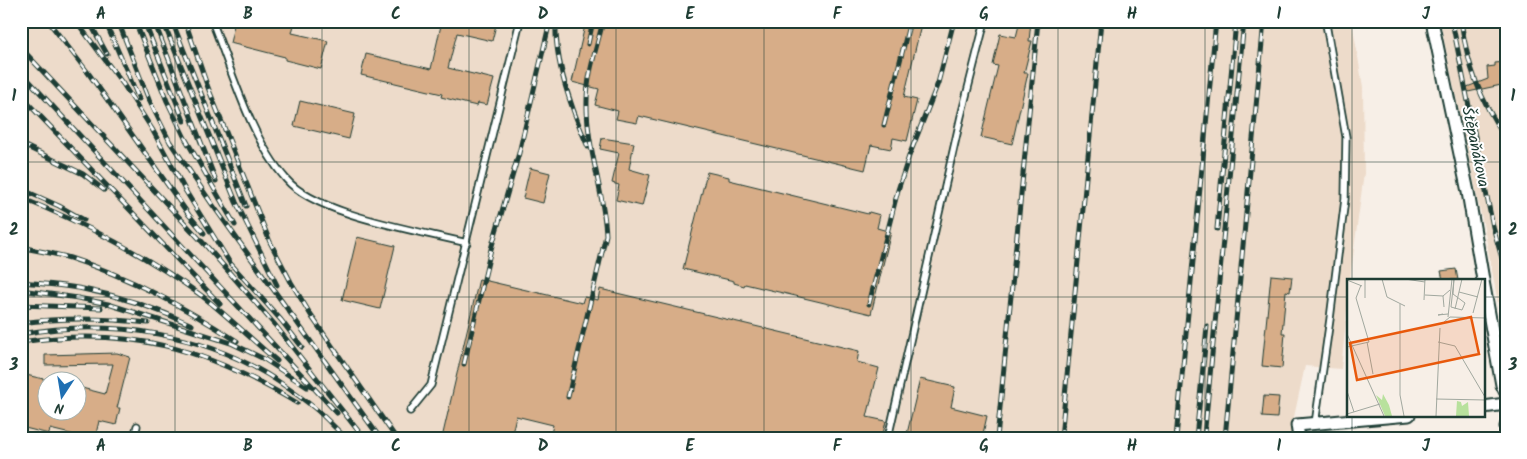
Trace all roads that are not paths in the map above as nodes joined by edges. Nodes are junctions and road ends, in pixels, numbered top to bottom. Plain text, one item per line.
1 (212, 21) edge
2 (520, 21) edge
3 (986, 21) edge
4 (1432, 21) edge
5 (1326, 24) dead end
6 (466, 243) junction
7 (1483, 279) edge
8 (1484, 287) edge
9 (1506, 393) edge
10 (1506, 404) edge
11 (1484, 407) edge
12 (410, 411) dead end
13 (1399, 416) edge
14 (1315, 424) junction
15 (137, 426) dead end
16 (134, 438) edge
17 (888, 438) edge
18 (1299, 438) edge

1 - 6 lane
2 - 6 lane
3 - 17 lane
4 - 7 street, Štěpaňákova
5 - 14 lane
6 - 12 lane
8 - 9 street, Štěpaňákova
10 - 11 street
13 - 14 street
14 - 18 street
15 - 16 lane

